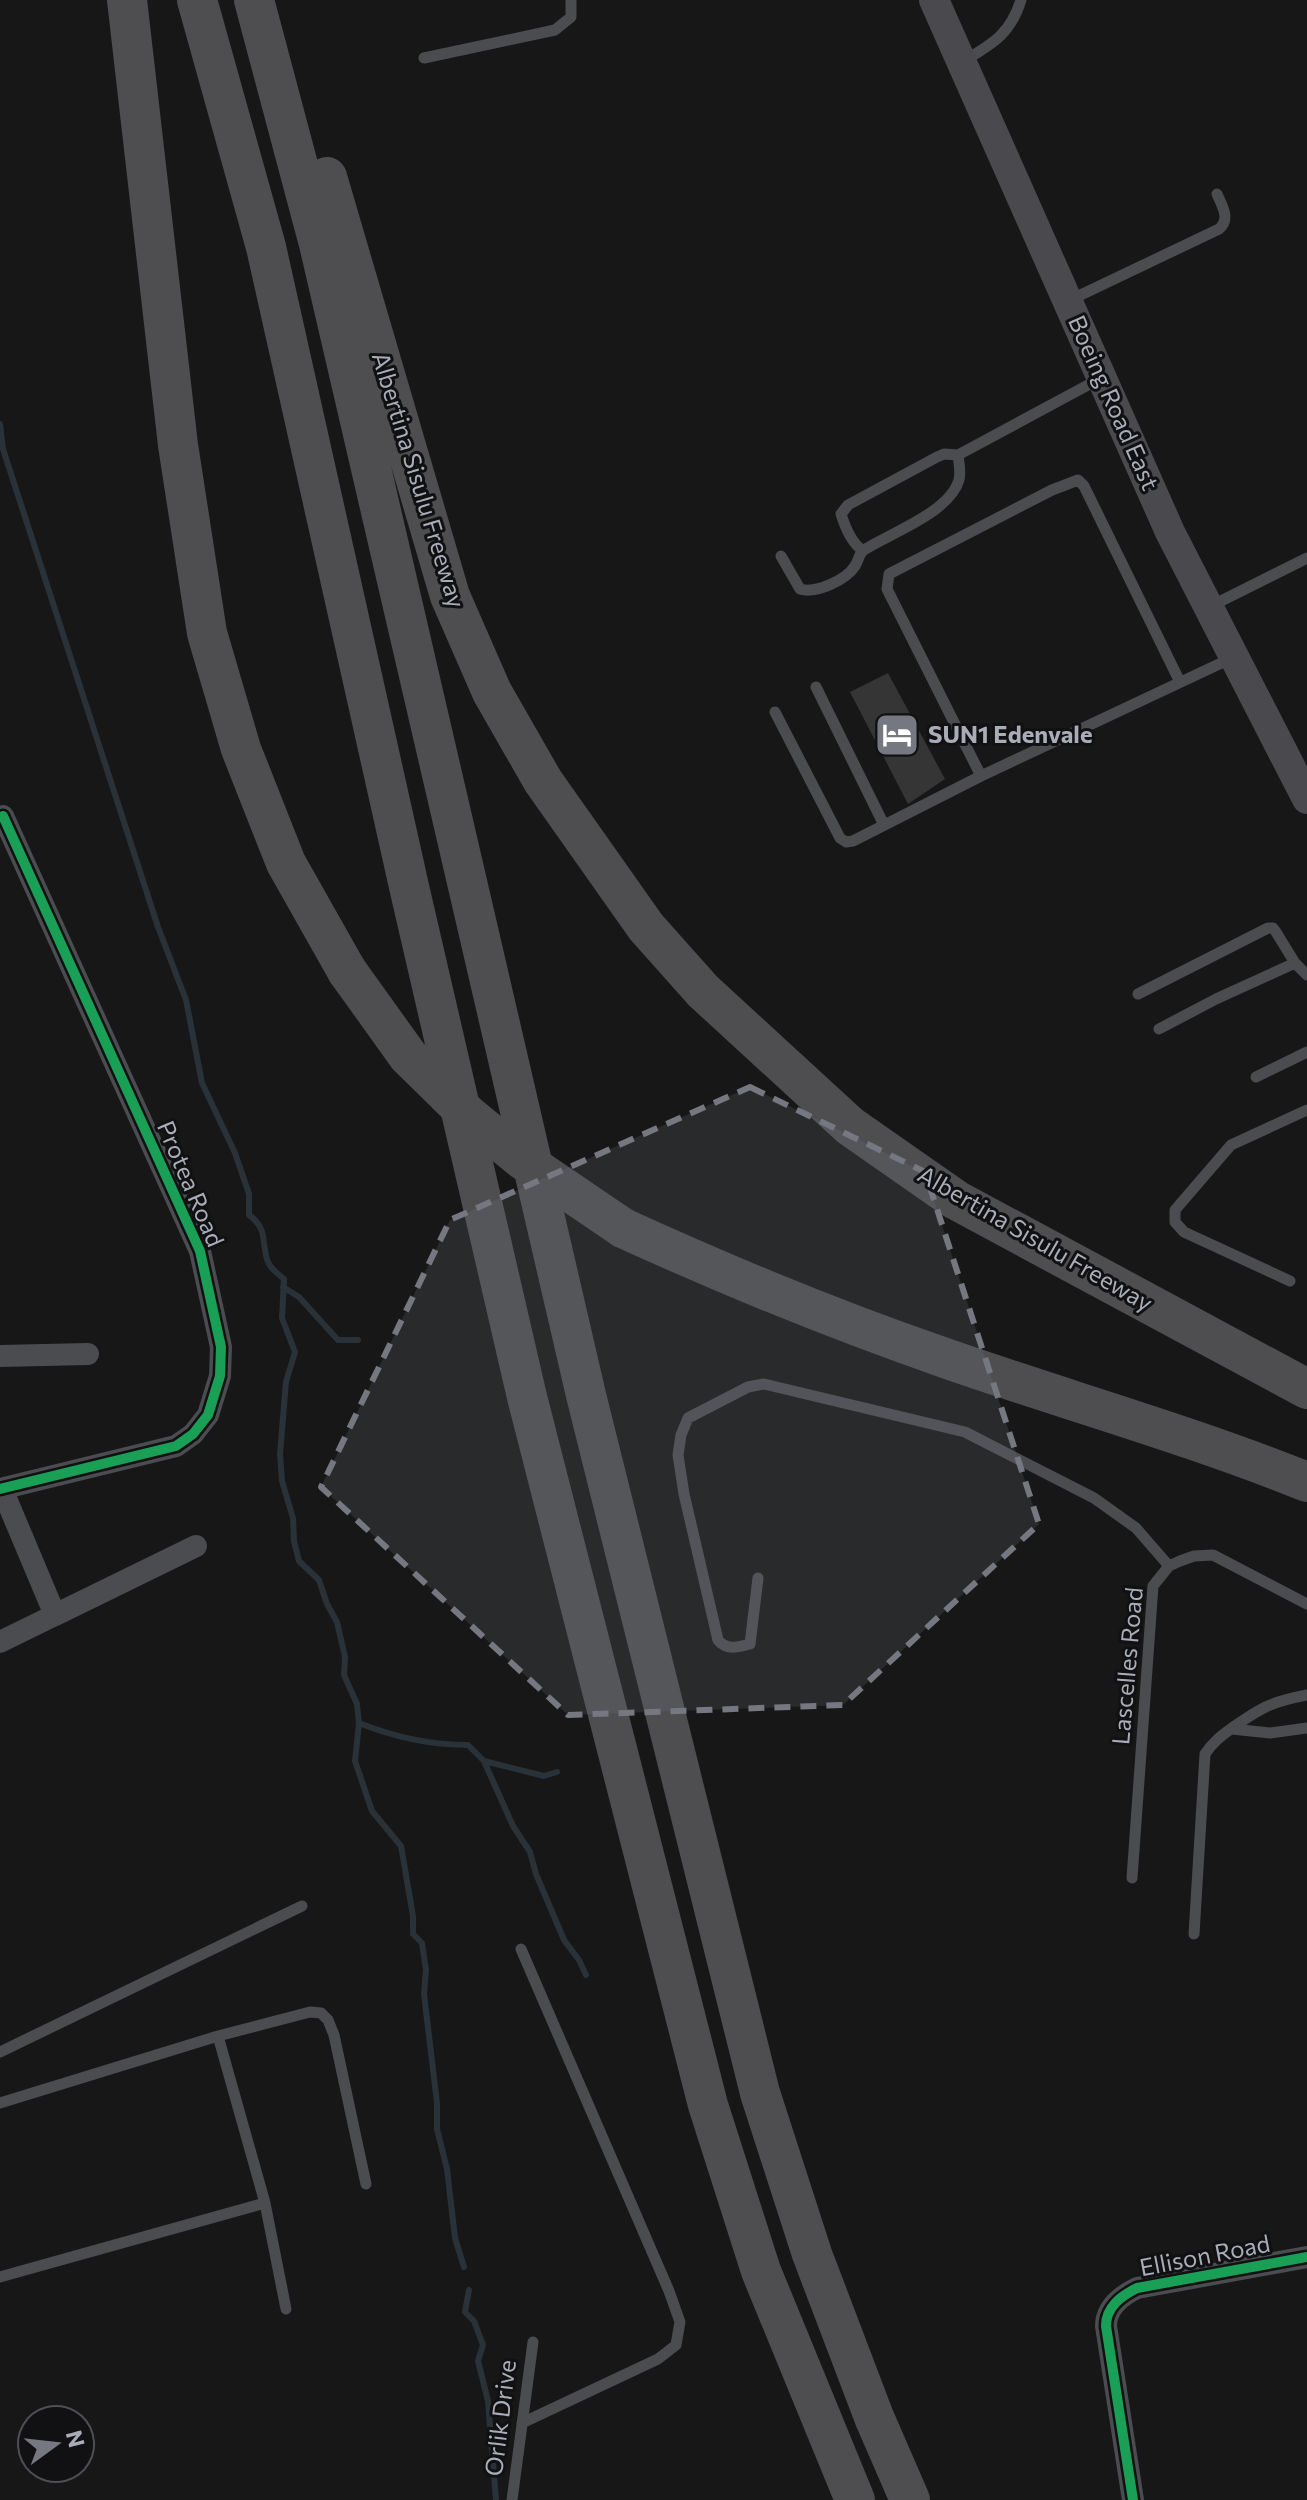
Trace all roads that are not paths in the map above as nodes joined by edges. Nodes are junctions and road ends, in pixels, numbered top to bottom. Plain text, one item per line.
1 (127, 0) edge
2 (197, 0) edge
3 (254, 0) edge
4 (270, 0) edge
5 (571, 0) edge
6 (934, 0) edge
7 (1021, 0) edge
8 (424, 58) dead end
9 (961, 62) junction
10 (1217, 194) dead end
11 (1068, 302) junction
12 (1102, 378) junction
13 (958, 455) junction
14 (862, 550) junction
15 (781, 556) dead end
16 (1307, 558) edge
17 (1209, 607) junction
18 (1234, 658) junction
19 (1180, 682) junction
20 (816, 687) dead end
21 (775, 712) dead end
22 (981, 776) junction
23 (1300, 779) edge
24 (3, 816) dead end
25 (884, 825) junction
26 (11, 856) edge
27 (1295, 963) junction
28 (1307, 975) edge
29 (1138, 994) dead end
30 (1159, 1029) dead end
31 (1307, 1052) edge
32 (1256, 1077) dead end
33 (1307, 1110) edge
34 (1290, 1281) dead end
35 (88, 1354) dead end
36 (0, 1356) edge
37 (1307, 1389) edge
38 (1307, 1482) edge
39 (1, 1489) edge
40 (196, 1546) dead end
41 (1169, 1566) junction
42 (758, 1578) dead end
43 (1307, 1604) edge
44 (55, 1615) junction
45 (0, 1642) edge
46 (1307, 1695) edge
47 (1307, 1728) edge
48 (1232, 1729) junction
49 (1132, 1878) dead end
50 (302, 1906) dead end
51 (1194, 1934) dead end
52 (521, 1949) dead end
53 (218, 2036) junction
54 (0, 2052) edge
55 (0, 2103) edge
56 (366, 2184) dead end
57 (265, 2203) junction
58 (1307, 2257) edge
59 (0, 2277) edge
60 (286, 2309) dead end
61 (533, 2342) dead end
62 (522, 2423) junction
63 (512, 2500) edge
64 (855, 2500) edge
65 (910, 2500) edge
66 (1133, 2500) edge

1 - 38 highway, bridge
2 - 64 highway
3 - 65 highway
4 - 37 highway, Albertina Sisulu Freeway
5 - 8 lane
6 - 9 main road, Boeing Road East
7 - 9 lane
9 - 11 main road, Boeing Road East
10 - 11 lane
11 - 12 main road, Boeing Road East
12 - 13 lane
12 - 17 main road, Boeing Road East
13 - 14 lane
13 - 14 lane
14 - 15 lane
16 - 17 lane
17 - 18 main road, Boeing Road East
18 - 19 lane
18 - 23 main road, Boeing Road East
19 - 22 lane
19 - 22 lane
20 - 25 lane
21 - 25 lane
22 - 25 lane
24 - 26 street, Protea Road
26 - 39 street, Protea Road
27 - 28 lane
27 - 29 lane
27 - 30 lane
31 - 32 lane
33 - 34 lane
35 - 36 street
39 - 44 street
40 - 44 street
41 - 42 lane
41 - 43 lane, Lascelles Road
41 - 49 lane, Lascelles Road
44 - 45 street
46 - 48 lane
47 - 48 lane
48 - 51 lane
50 - 54 lane
52 - 62 lane
53 - 55 lane
53 - 56 lane
53 - 57 lane
57 - 59 lane
57 - 60 lane
58 - 66 street, Ellison Road
61 - 62 lane, Orlik Drive
62 - 63 lane, Orlik Drive

